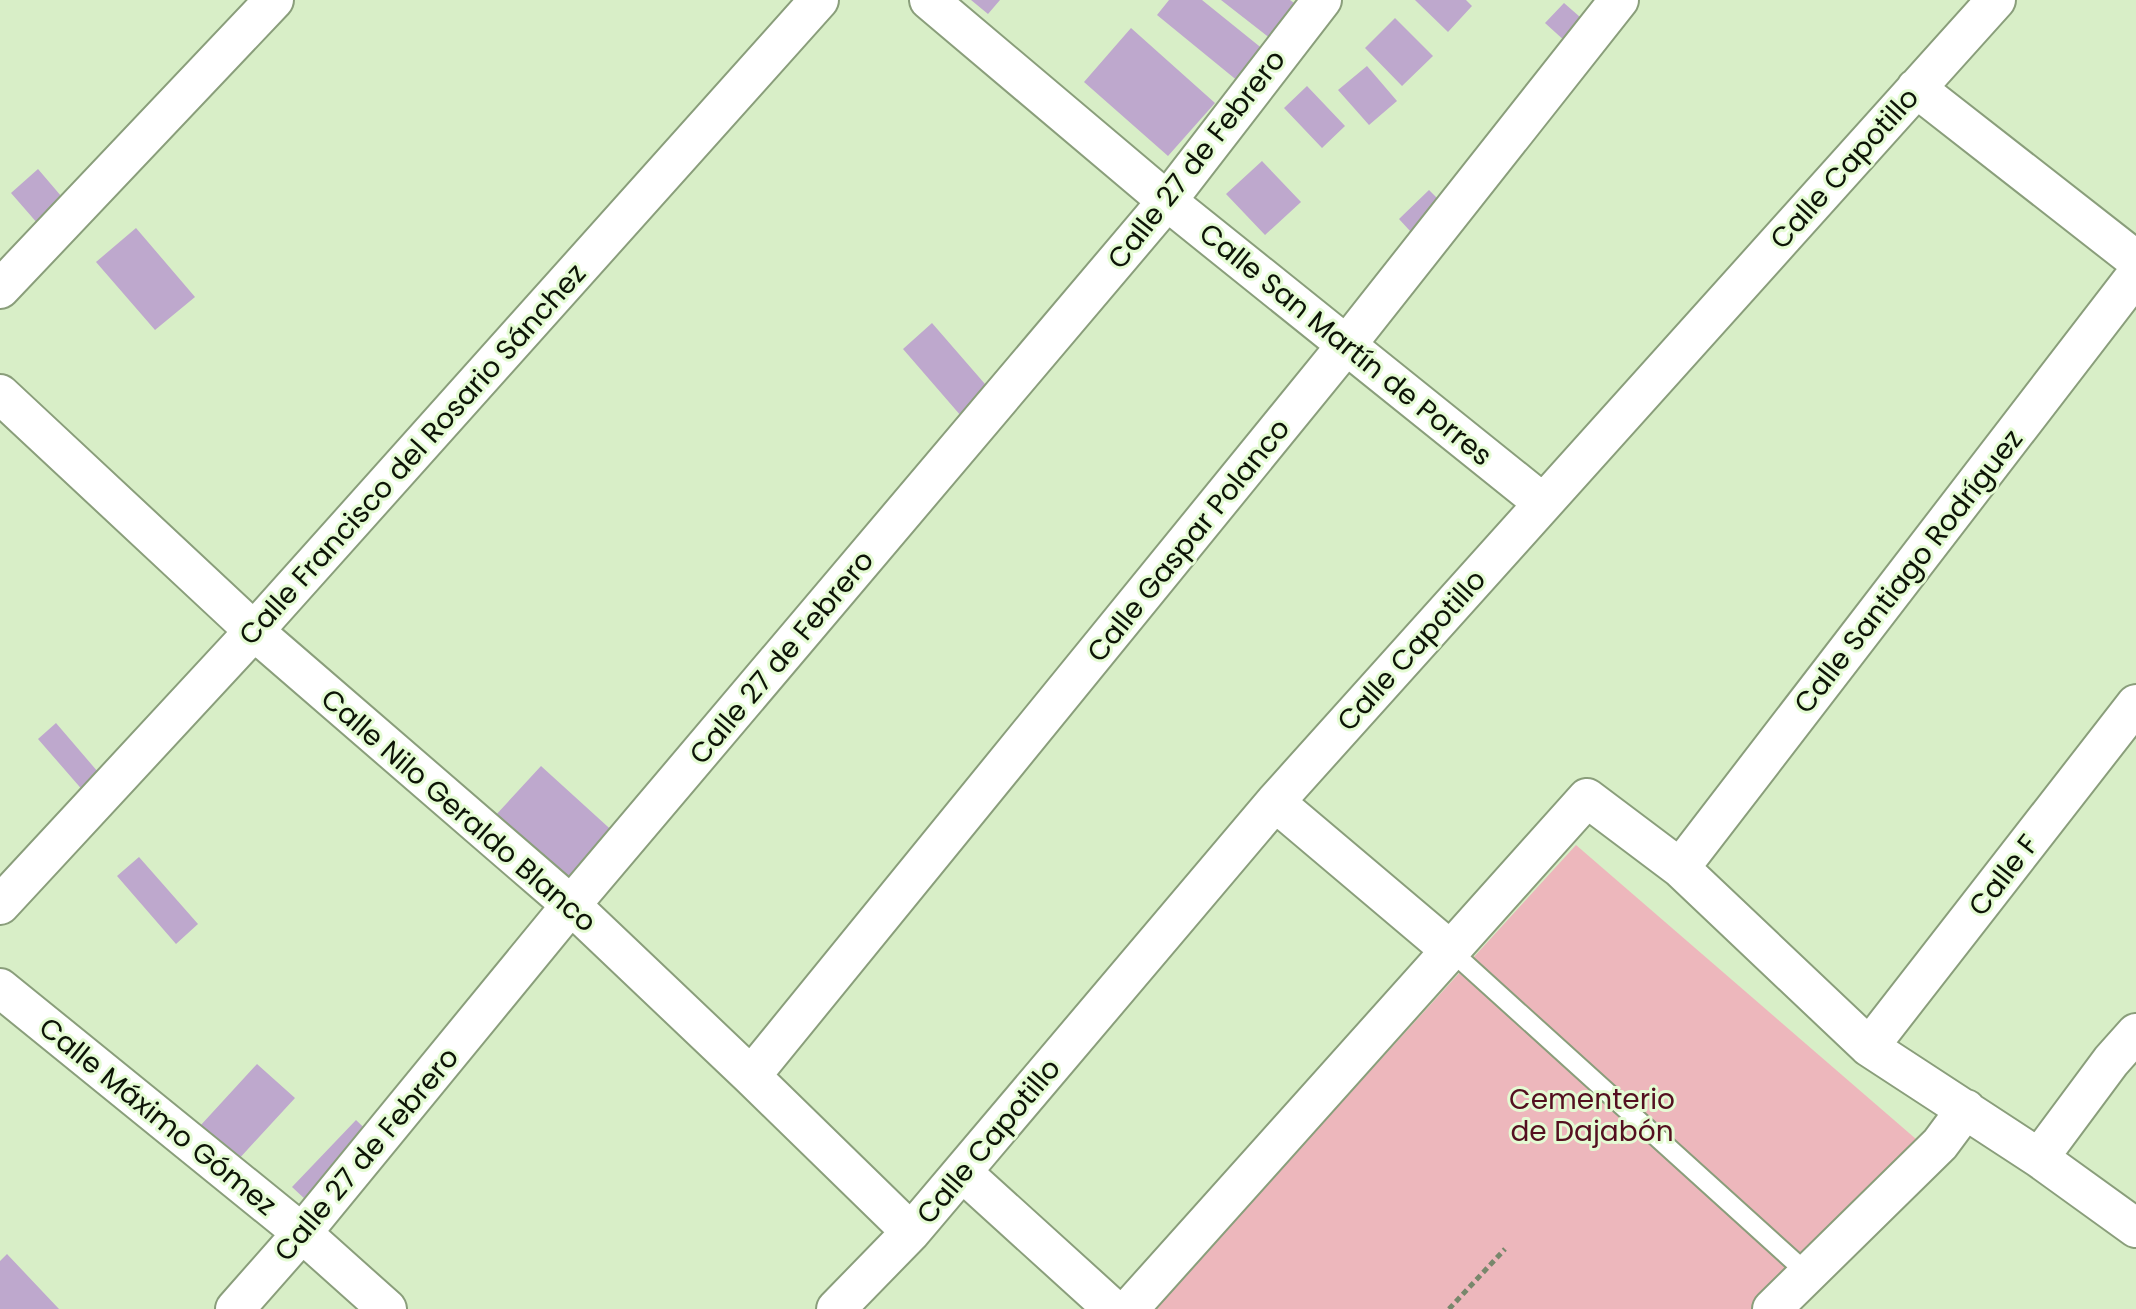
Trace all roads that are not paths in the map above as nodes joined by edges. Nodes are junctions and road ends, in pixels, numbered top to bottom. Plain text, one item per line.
1 (274, 0) edge
2 (819, 0) edge
3 (929, 0) edge
4 (1322, 0) edge
5 (1619, 0) edge
6 (1996, 0) edge
7 (1916, 88) junction
8 (1167, 201) junction
9 (2136, 260) edge
10 (2136, 275) edge
11 (0, 289) edge
12 (1348, 343) junction
13 (0, 394) edge
14 (1543, 503) junction
15 (254, 631) junction
16 (2136, 704) edge
17 (1275, 802) junction
18 (1680, 868) junction
19 (0, 905) edge
20 (571, 905) junction
21 (1450, 950) junction
22 (0, 988) edge
23 (2136, 1033) edge
24 (1869, 1047) junction
25 (751, 1076) junction
26 (1966, 1109) junction
27 (2039, 1158) junction
28 (962, 1172) junction
29 (2136, 1228) edge
30 (911, 1232) junction
31 (302, 1233) junction
32 (1808, 1274) junction
33 (235, 1309) edge
34 (387, 1309) edge
35 (836, 1309) edge
36 (1113, 1309) edge
37 (1129, 1309) edge
38 (1772, 1309) edge

1 - 11 street
2 - 15 street, Calle Francisco del Rosario Sánchez
3 - 8 street, Calle San Martín de Porres
4 - 8 street, Calle 27 de Febrero
5 - 12 street, Calle Gaspar Polanco
6 - 7 street, Calle Capotillo
7 - 9 street
7 - 14 street, Calle Capotillo
8 - 12 street, Calle San Martín de Porres
8 - 20 street, Calle 27 de Febrero
10 - 18 street, Calle Santiago Rodríguez
12 - 14 street, Calle San Martín de Porres
12 - 25 street, Calle Gaspar Polanco
13 - 15 street, Calle Nilo Geraldo Blanco
14 - 17 street, Calle Capotillo
15 - 19 street, Calle Francisco del Rosario Sánchez
15 - 20 street, Calle Nilo Geraldo Blanco
16 - 24 street, Calle F
17 - 21 street
17 - 28 street, Calle Capotillo
18 - 21 street
18 - 24 street
20 - 25 street, Calle Nilo Geraldo Blanco
20 - 31 street, Calle 27 de Febrero
21 - 32 lane
21 - 37 street
22 - 31 street, Calle Máximo Gómez
23 - 27 street
24 - 26 street
25 - 30 street, Calle Nilo Geraldo Blanco
26 - 27 street
26 - 32 street
27 - 29 street
28 - 30 street, Calle Capotillo
28 - 36 street
30 - 35 street, Calle Capotillo
31 - 33 street, Calle 27 de Febrero
31 - 34 street, Calle Máximo Gómez
32 - 38 street

